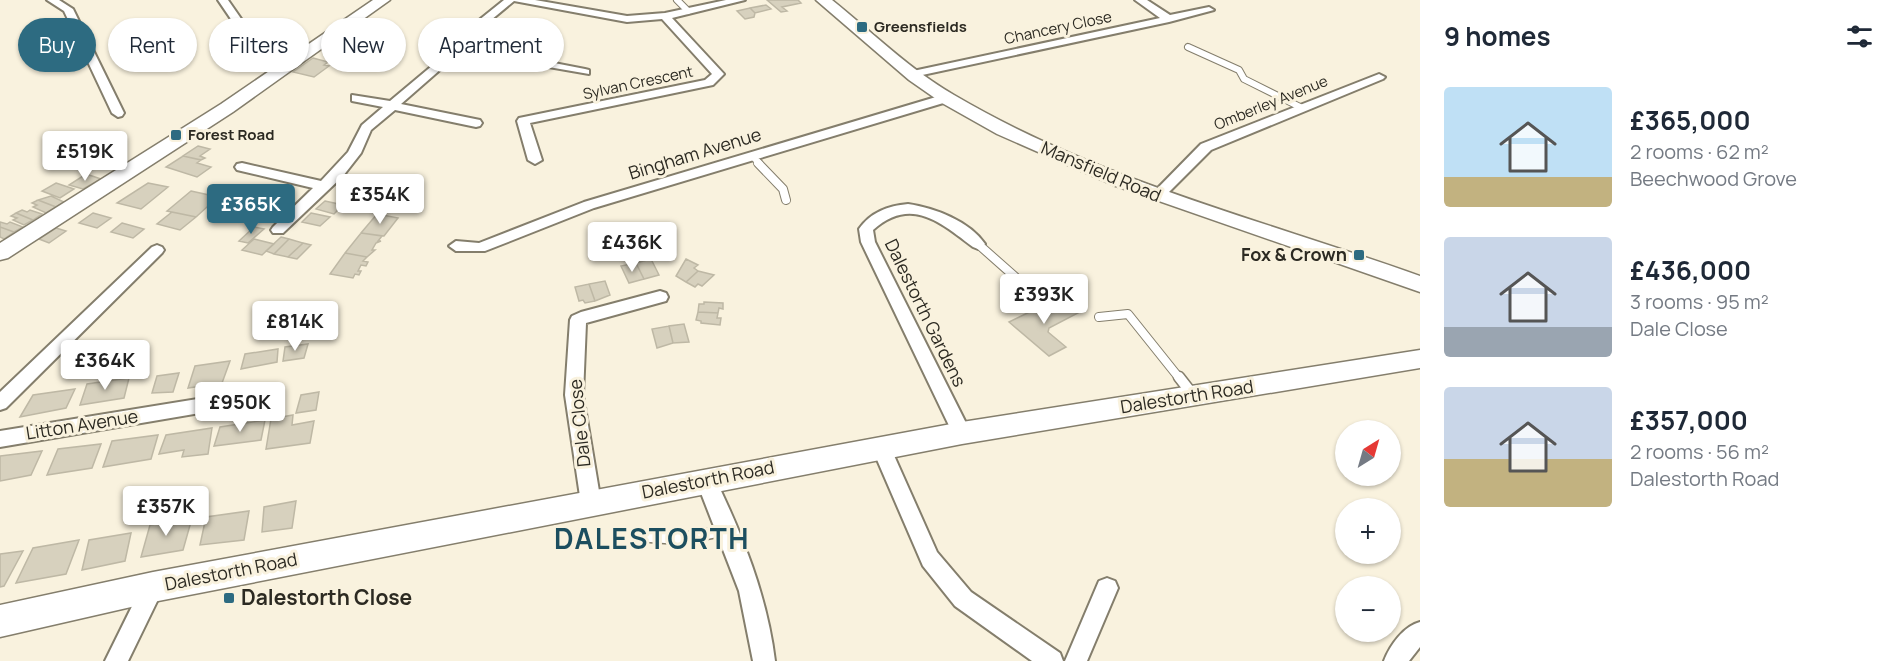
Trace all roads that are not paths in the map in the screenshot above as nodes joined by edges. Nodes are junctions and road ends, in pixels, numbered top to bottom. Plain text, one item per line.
1 (52, 0) edge
2 (223, 0) edge
3 (383, 0) edge
4 (510, 0) edge
5 (522, 0) edge
6 (677, 0) edge
7 (740, 0) edge
8 (823, 0) edge
9 (1140, 0) edge
10 (1209, 10) dead end
11 (688, 11) junction
12 (665, 16) junction
13 (235, 18) edge
14 (489, 18) edge
15 (1169, 19) junction
16 (1188, 47) dead end
17 (309, 51) edge
18 (564, 68) edge
19 (279, 72) edge
20 (431, 72) edge
21 (585, 72) dead end
22 (913, 74) junction
23 (1379, 76) dead end
24 (356, 98) dead end
25 (946, 98) junction
26 (391, 105) junction
27 (1302, 108) junction
28 (118, 113) dead end
29 (476, 123) dead end
30 (752, 156) junction
31 (535, 160) dead end
32 (242, 167) dead end
33 (324, 186) junction
34 (1157, 196) junction
35 (786, 200) dead end
36 (278, 230) dead end
37 (978, 244) joint
38 (456, 246) dead end
39 (157, 250) dead end
40 (0, 253) edge
41 (1022, 283) dead end
42 (1417, 283) edge
43 (660, 297) dead end
44 (1099, 317) dead end
45 (1420, 359) edge
46 (271, 394) dead end
47 (1193, 396) junction
48 (0, 403) edge
49 (962, 433) junction
50 (0, 439) edge
51 (881, 448) junction
52 (706, 480) junction
53 (591, 503) junction
54 (727, 530) junction
55 (650, 537) dead end
56 (153, 587) junction
57 (1107, 588) dead end
58 (0, 621) edge
59 (1420, 633) edge
60 (116, 661) edge
61 (764, 661) edge
62 (1052, 661) edge
63 (1076, 661) edge
64 (1395, 661) edge

1 - 28 street
2 - 13 street
3 - 17 street
4 - 14 street
5 - 12 street
6 - 11 lane
7 - 11 street
8 - 22 street, Mansfield Road
9 - 15 street
10 - 15 street, Chancery Close
11 - 12 street
12 - 31 street, Sylvan Crescent
15 - 22 street, Chancery Close
16 - 27 lane
18 - 21 street
19 - 40 street
20 - 26 street
22 - 25 street, Mansfield Road
23 - 27 street, Omberley Avenue
24 - 26 street
25 - 30 street, Bingham Avenue
25 - 34 street, Mansfield Road
26 - 29 street
26 - 33 street
27 - 34 street, Omberley Avenue
30 - 35 lane
30 - 38 street, Bingham Avenue
32 - 33 street
33 - 36 street
34 - 42 street, Mansfield Road
37 - 41 lane
37 - 49 street, Dalestorth Gardens
39 - 48 street
43 - 53 street, Dale Close
44 - 47 lane
45 - 47 street, Dalestorth Road
46 - 50 street, Litton Avenue
47 - 49 street, Dalestorth Road
49 - 51 street, Dalestorth Road
51 - 52 street, Dalestorth Road
51 - 62 street
52 - 53 street, Dalestorth Road
52 - 54 street
53 - 56 street, Dalestorth Road
54 - 55 lane
54 - 61 street
56 - 58 street, Dalestorth Road
56 - 60 street
57 - 63 street
59 - 64 street

